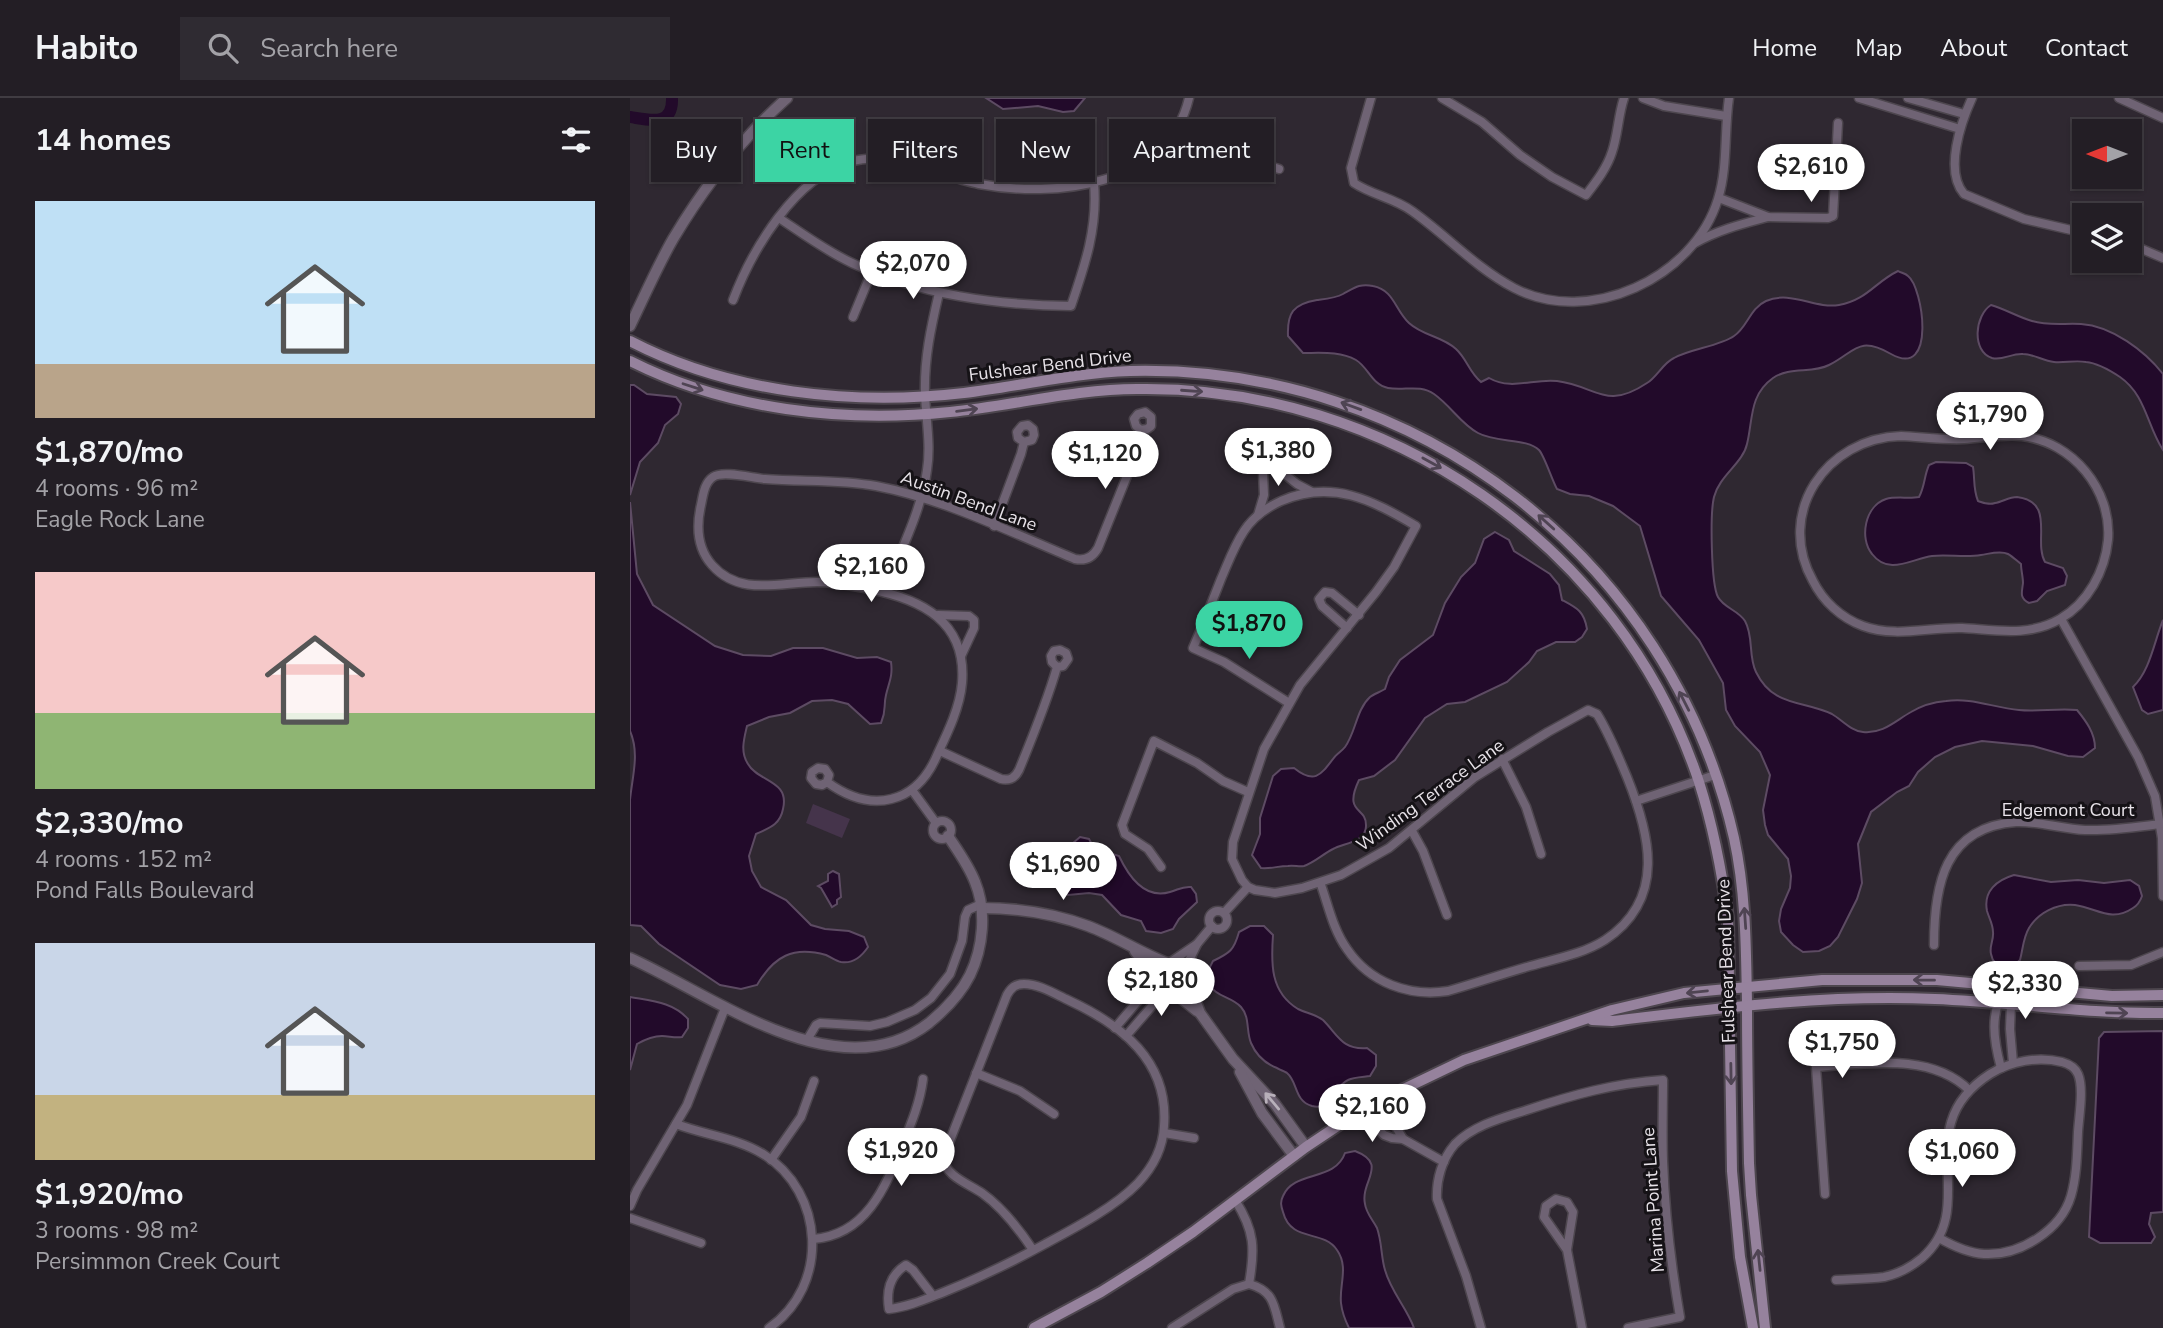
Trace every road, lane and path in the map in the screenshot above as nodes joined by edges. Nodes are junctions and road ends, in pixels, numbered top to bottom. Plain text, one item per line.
1 (787, 98) edge
2 (1189, 98) edge
3 (1371, 98) edge
4 (1442, 98) edge
5 (1624, 98) edge
6 (1643, 98) edge
7 (1729, 98) edge
8 (1859, 98) edge
9 (1908, 98) edge
10 (1972, 98) edge
11 (2119, 98) edge
12 (1924, 100) edge
13 (1964, 114) junction
14 (1726, 116) junction
15 (1918, 117) junction
16 (2163, 118) edge
17 (1181, 119) edge
18 (1838, 123) dead end
19 (1960, 129) junction
20 (1274, 168) edge
21 (1279, 169) dead end
22 (1109, 178) edge
23 (1094, 183) junction
24 (1719, 198) junction
25 (1768, 217) junction
26 (779, 218) junction
27 (2072, 230) edge
28 (1693, 245) junction
29 (2142, 249) edge
30 (2163, 258) edge
31 (872, 271) junction
32 (939, 293) junction
33 (733, 300) dead end
34 (853, 317) dead end
35 (630, 326) edge
36 (630, 341) edge
37 (630, 361) edge
38 (1139, 371) junction
39 (1139, 388) junction
40 (925, 396) junction
41 (926, 414) junction
42 (1395, 424) junction
43 (1141, 430) dead end
44 (1388, 441) junction
45 (1024, 442) dead end
46 (1312, 492) junction
47 (921, 498) junction
48 (1258, 515) junction
49 (994, 526) junction
50 (1579, 554) junction
51 (1566, 566) junction
52 (884, 592) junction
53 (937, 615) junction
54 (1359, 615) junction
55 (2061, 619) junction
56 (1347, 628) junction
57 (961, 656) junction
58 (1057, 667) dead end
59 (1289, 703) junction
60 (940, 751) junction
61 (1502, 759) junction
62 (1715, 775) junction
63 (1007, 780) junction
64 (1698, 780) junction
65 (827, 782) dead end
66 (912, 790) junction
67 (1008, 790) dead end
68 (1248, 792) junction
69 (1636, 801) junction
70 (2161, 824) junction
71 (1412, 831) junction
72 (948, 836) joint
73 (1541, 854) dead end
74 (1161, 867) dead end
75 (1320, 883) junction
76 (1248, 887) junction
77 (2163, 896) edge
78 (981, 908) junction
79 (1447, 915) dead end
80 (1197, 944) junction
81 (1934, 945) dead end
82 (1132, 948) junction
83 (2163, 952) edge
84 (630, 958) edge
85 (1168, 963) junction
86 (2079, 966) dead end
87 (1183, 978) junction
88 (1154, 979) junction
89 (1747, 986) junction
90 (2005, 986) junction
91 (1730, 988) junction
92 (1170, 992) junction
93 (2163, 995) edge
94 (1996, 1003) junction
95 (1747, 1004) junction
96 (2011, 1004) junction
97 (1730, 1006) junction
98 (725, 1009) junction
99 (1200, 1013) junction
100 (2163, 1013) edge
101 (1586, 1020) junction
102 (1115, 1028) junction
103 (1126, 1036) junction
104 (807, 1040) junction
105 (1233, 1059) junction
106 (2013, 1063) junction
107 (2001, 1068) junction
108 (976, 1073) junction
109 (923, 1079) dead end
110 (814, 1081) dead end
111 (1969, 1090) junction
112 (1381, 1101) junction
113 (1365, 1110) junction
114 (1054, 1114) dead end
115 (676, 1124) junction
116 (1164, 1133) junction
117 (1194, 1138) dead end
118 (1403, 1139) junction
119 (1306, 1147) junction
120 (1294, 1156) junction
121 (771, 1160) junction
122 (1444, 1161) junction
123 (1825, 1194) dead end
124 (1751, 1195) junction
125 (1734, 1198) junction
126 (1235, 1200) junction
127 (630, 1206) edge
128 (630, 1218) edge
129 (1939, 1238) junction
130 (813, 1239) junction
131 (701, 1243) dead end
132 (1033, 1250) junction
133 (1567, 1250) junction
134 (1836, 1279) dead end
135 (1249, 1284) junction
136 (933, 1296) junction
137 (772, 1326) edge
138 (1039, 1327) edge
139 (1172, 1328) edge
140 (1280, 1328) edge
141 (1481, 1328) edge
142 (1582, 1328) edge
143 (1628, 1328) edge
144 (1753, 1328) edge
145 (1765, 1328) edge

1 - 35 street
2 - 17 street
3 - 28 street
4 - 5 street
6 - 14 street
7 - 14 street
8 - 15 street
9 - 12 street
10 - 13 street
11 - 16 street
12 - 13 street
12 - 15 street
13 - 19 street
14 - 24 street
15 - 19 street
18 - 25 street
19 - 27 street
20 - 21 street
22 - 23 street
23 - 26 street
23 - 32 street
24 - 25 street
24 - 28 street
25 - 28 street
26 - 31 street
26 - 33 street
29 - 30 street
31 - 32 street
31 - 34 street
32 - 40 street
36 - 40 main road, Fulshear Bend Drive
37 -> 41 main road, Fulshear Bend Drive
38 - 39 main road
38 - 40 main road, Fulshear Bend Drive
42 -> 38 main road, Fulshear Bend Drive
41 -> 39 main road, Fulshear Bend Drive
39 -> 44 main road, Fulshear Bend Drive
40 - 41 street
41 - 47 street
42 - 44 main road
50 -> 42 main road, Fulshear Bend Drive
43 - 49 street, Austin Bend Lane
44 -> 51 main road, Fulshear Bend Drive
45 - 49 street
46 - 48 street
46 - 48 street
46 - 54 street
47 - 49 street, Austin Bend Lane
47 - 52 street
47 - 52 street, Austin Bend Lane
48 - 59 street
50 - 51 main road
62 -> 50 main road, Fulshear Bend Drive
51 - 64 main road, Fulshear Bend Drive
52 - 53 street
53 - 57 street
53 - 57 street
54 - 56 street
54 - 56 street
55 - 55 street
55 - 70 street
56 - 59 street
57 - 60 street
58 - 63 street
59 - 68 street
60 - 63 street
60 - 66 street
61 - 69 street, Winding Terrace Lane
61 - 71 street, Winding Terrace Lane
61 - 73 street
62 - 64 street
89 -> 62 main road, Fulshear Bend Drive
63 - 67 street
64 - 69 street
64 - 91 main road, Fulshear Bend Drive
65 - 66 street
66 - 72 street
68 - 74 street
68 - 76 street
69 - 75 street
70 - 77 street
70 - 81 street, Edgemont Court
71 - 75 street, Winding Terrace Lane
71 - 79 street
72 - 78 street
75 - 76 street, Winding Terrace Lane
76 - 80 street
78 - 82 street
78 - 104 street
78 - 104 street
80 - 85 street
80 - 87 street
82 - 85 street
82 - 88 street
83 - 86 street
84 - 98 street
85 - 87 street
85 - 88 street
87 - 92 street
87 - 99 street
88 - 92 street
88 - 102 street
90 -> 89 main road
89 - 91 main road
89 - 95 main road, Fulshear Bend Drive
90 - 93 main road
90 - 94 street
90 - 96 street
91 - 97 main road, Fulshear Bend Drive
91 -> 101 main road
92 - 99 street
92 - 103 street
94 - 95 main road
94 - 96 main road
94 - 107 street
95 - 97 main road
95 - 124 main road, Fulshear Bend Drive
96 -> 100 main road
96 - 106 street
97 - 101 main road
97 -> 125 main road, Fulshear Bend Drive
98 - 104 street
98 - 115 street
99 - 105 street
101 - 112 main road
102 - 103 street
102 - 108 street
103 - 116 street
119 -> 105 street
105 - 120 street
106 - 107 street
106 - 129 street
107 - 111 street
108 - 114 street
108 - 132 street
109 - 130 street
110 - 121 street
111 - 123 street
111 - 129 street
112 - 113 main road
112 - 118 street
113 - 118 street
113 - 119 main road
115 - 121 street
115 - 127 street
116 - 117 street
116 - 132 street
118 - 122 street
119 - 120 main road
120 - 126 main road
121 - 130 street
122 - 141 street
122 - 143 street, Marina Point Lane
124 - 125 main road
145 -> 124 main road, Fulshear Bend Drive
125 - 144 main road, Fulshear Bend Drive
126 - 135 street
126 - 138 main road
128 - 131 street
129 - 134 street
130 - 137 street
132 - 136 street
133 - 133 street
133 - 142 street
135 - 139 street
135 - 140 street
136 - 136 street

